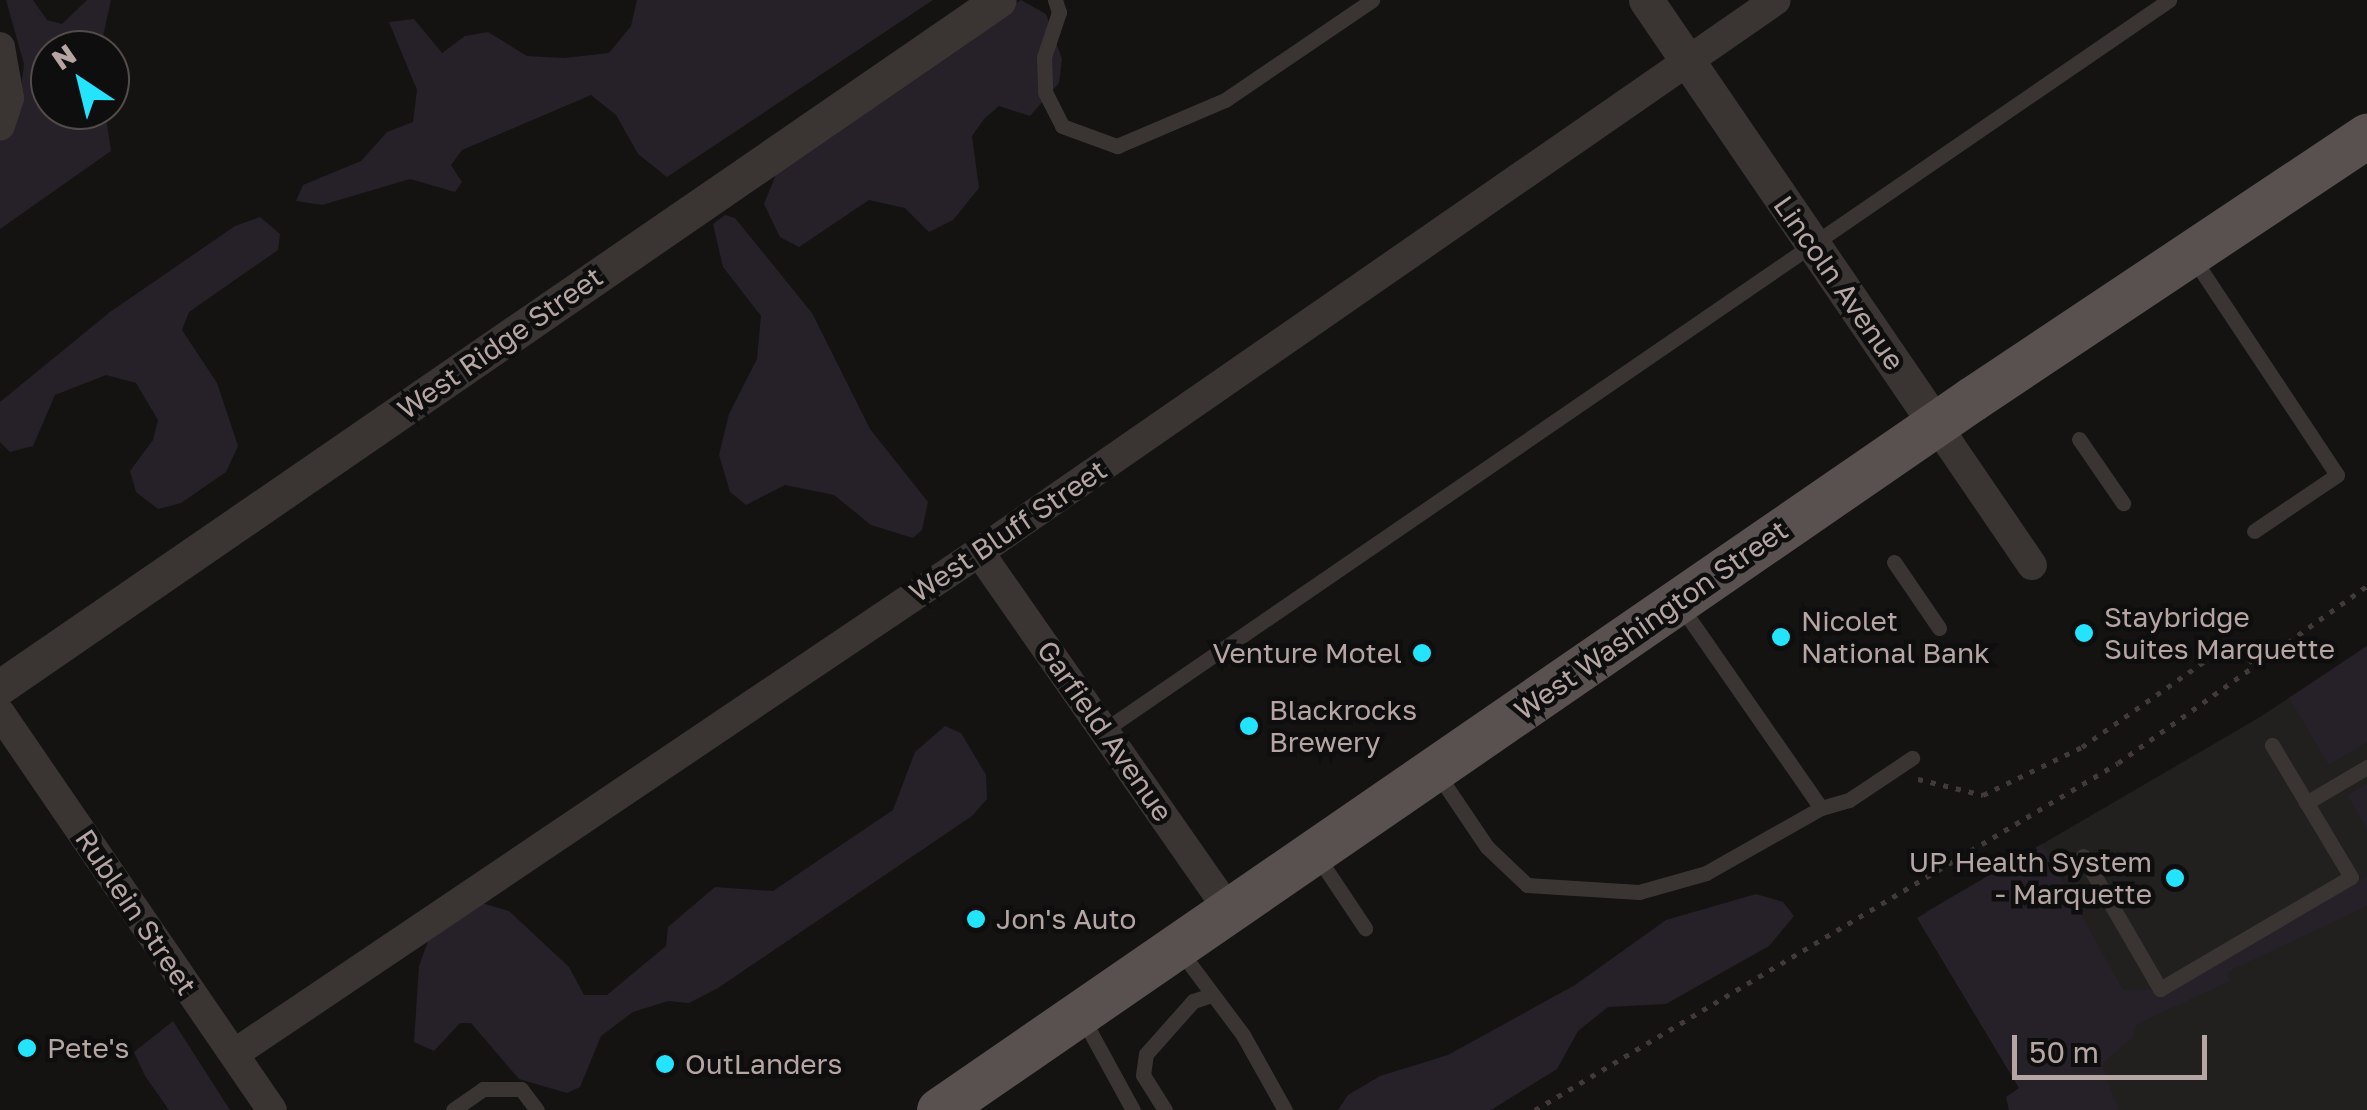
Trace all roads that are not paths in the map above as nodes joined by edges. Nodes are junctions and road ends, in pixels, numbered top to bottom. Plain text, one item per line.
1 (999, 0) edge
2 (1054, 0) edge
3 (1372, 0) edge
4 (1646, 0) edge
5 (1776, 0) edge
6 (2169, 0) edge
7 (0, 47) edge
8 (1686, 60) junction
9 (0, 126) edge
10 (2367, 136) edge
11 (1811, 244) junction
12 (2190, 252) junction
13 (1936, 423) junction
14 (2079, 439) dead end
15 (2124, 503) dead end
16 (2254, 531) dead end
17 (979, 552) junction
18 (1894, 562) dead end
19 (2032, 565) dead end
20 (1678, 602) junction
21 (1939, 628) dead end
22 (0, 687) edge
23 (0, 713) edge
24 (1106, 729) junction
25 (2272, 746) dead end
26 (1912, 758) dead end
27 (2367, 767) edge
28 (1434, 769) junction
29 (2306, 803) junction
30 (1821, 808) junction
31 (1314, 852) junction
32 (2083, 856) dead end
33 (1229, 911) junction
34 (1366, 928) dead end
35 (1177, 947) junction
36 (1212, 995) junction
37 (1080, 1014) junction
38 (234, 1054) junction
39 (272, 1110) edge
40 (453, 1110) edge
41 (537, 1110) edge
42 (938, 1110) edge
43 (1133, 1110) edge
44 (1165, 1110) edge
45 (1285, 1110) edge

1 - 22 street, West Ridge Street
2 - 3 lane
4 - 8 street, Lincoln Avenue
5 - 8 street, West Bluff Street
6 - 11 lane
7 - 9 street
8 - 11 street, Lincoln Avenue
8 - 17 street, West Bluff Street
10 - 12 main road, West Washington Street
11 - 13 street, Lincoln Avenue
11 - 24 lane
12 - 13 main road, West Washington Street
12 - 16 lane
13 - 19 street, Lincoln Avenue
13 - 20 main road, West Washington Street
14 - 15 lane
17 - 24 street, Garfield Avenue
17 - 38 street, West Bluff Street
18 - 21 lane
20 - 28 main road, West Washington Street
20 - 30 lane
23 - 38 street, Rublein Street
24 - 33 street, Garfield Avenue
25 - 29 lane
26 - 30 lane
27 - 29 lane
28 - 30 lane
28 - 31 main road, West Washington Street
29 - 32 lane
31 - 33 main road, West Washington Street
31 - 34 lane
33 - 35 main road, West Washington Street
35 - 36 lane
35 - 37 main road, West Washington Street
36 - 44 lane
36 - 45 lane
37 - 42 main road, West Washington Street
37 - 43 lane
38 - 39 street, Rublein Street
40 - 41 lane

